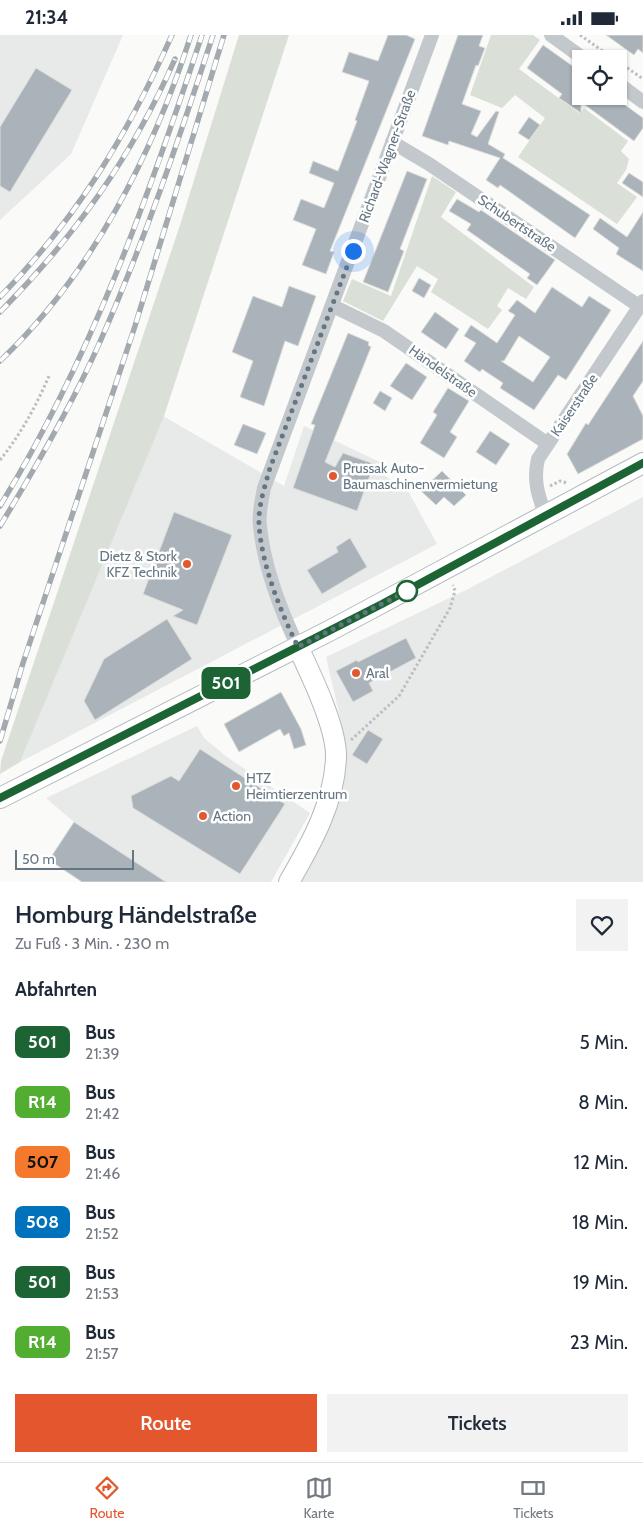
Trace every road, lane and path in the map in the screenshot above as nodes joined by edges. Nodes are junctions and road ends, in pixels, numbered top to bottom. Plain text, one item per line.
1 (432, 35) edge
2 (551, 35) edge
3 (580, 35) edge
4 (572, 50) edge
5 (601, 50) edge
6 (627, 68) edge
7 (643, 79) edge
8 (627, 90) edge
9 (643, 102) edge
10 (392, 142) junction
11 (641, 304) edge
12 (333, 306) junction
13 (49, 376) dead end
14 (548, 444) junction
15 (0, 460) edge
16 (643, 463) edge
17 (546, 516) junction
18 (450, 568) junction
19 (298, 647) junction
20 (336, 755) junction
21 (0, 797) edge
22 (288, 882) edge

1 - 10 street, Richard-Wagner-Straße
2 - 4 street
3 - 5 path
6 - 7 path
8 - 9 street
10 - 11 street, Schubertstraße
10 - 12 street, Richard-Wagner-Straße
11 - 14 street, Kaiserstraße
12 - 14 street, Händelstraße
12 - 19 street, Richard-Wagner-Straße
13 - 15 path
14 - 17 street, Kaiserstraße
16 - 17 main road
17 - 18 main road
18 - 19 main road
18 - 20 path
19 - 20 main road
19 - 21 main road
20 - 22 main road

